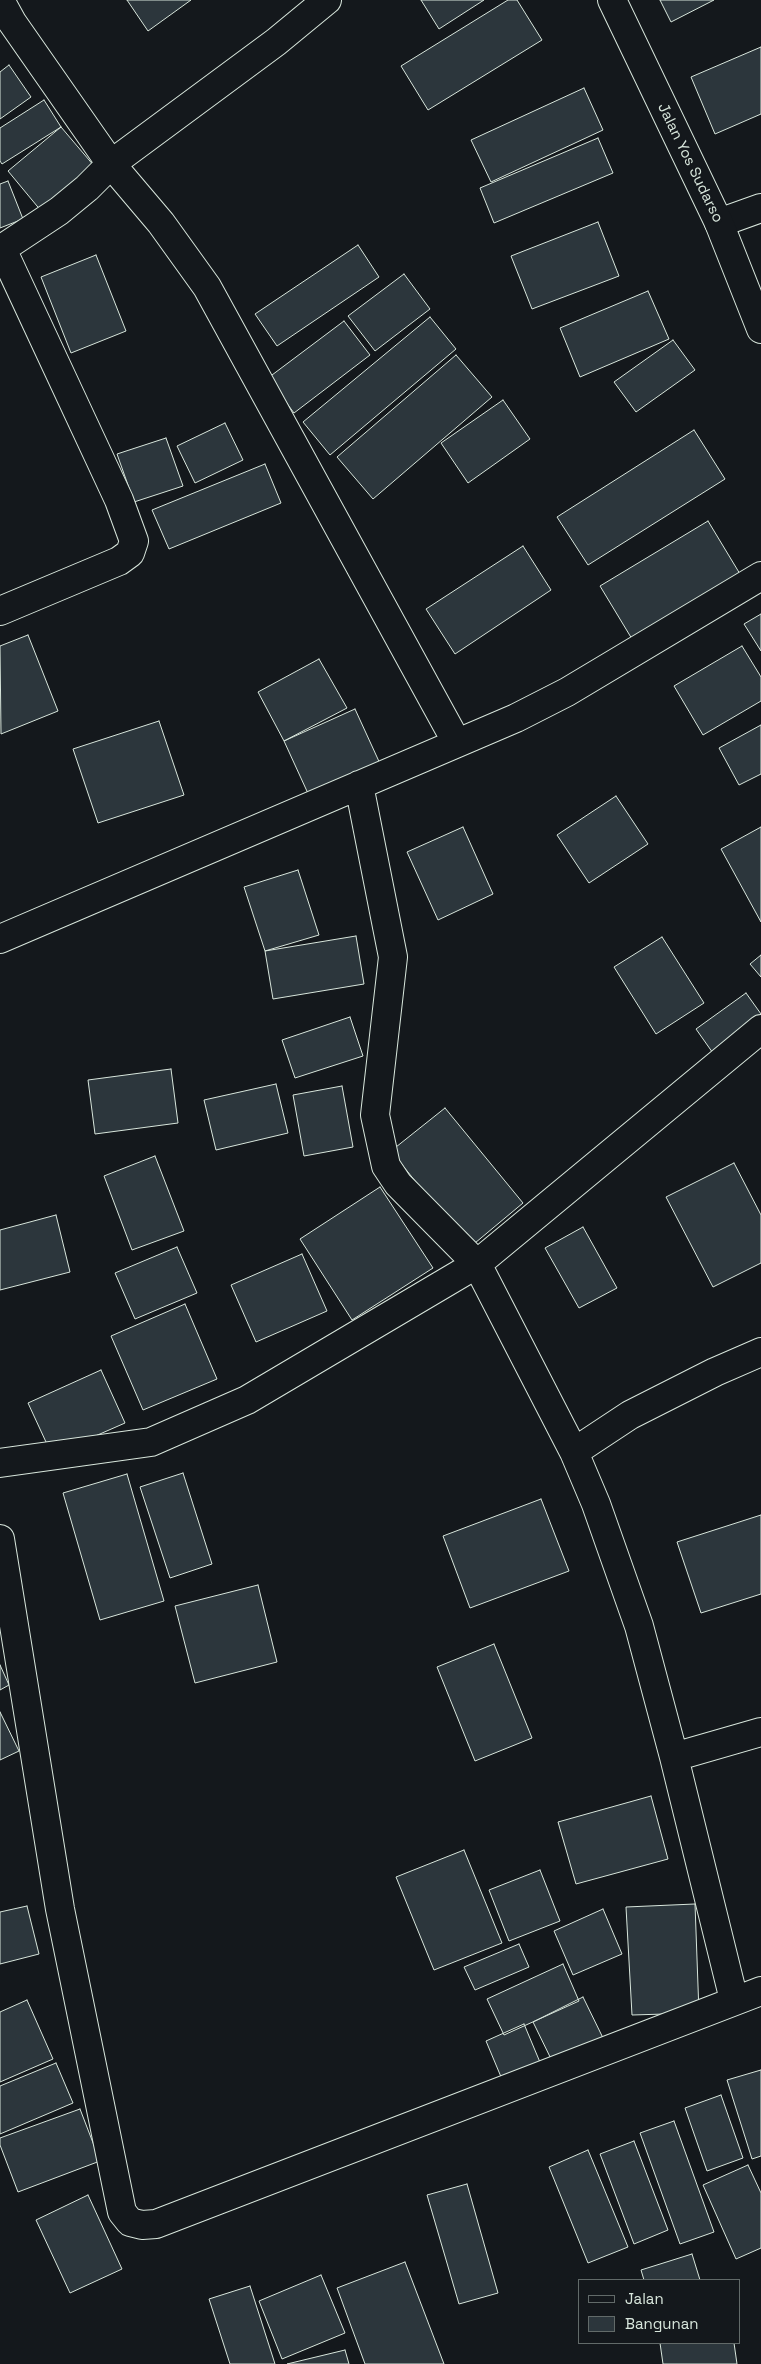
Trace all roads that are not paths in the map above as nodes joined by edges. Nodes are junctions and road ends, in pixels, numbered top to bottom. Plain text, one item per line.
1 (0, 0) edge
2 (327, 0) edge
3 (612, 0) edge
4 (111, 164) junction
5 (761, 208) edge
6 (720, 224) junction
7 (1, 249) edge
8 (761, 329) edge
9 (761, 576) edge
10 (0, 611) edge
11 (457, 743) junction
12 (359, 785) junction
13 (0, 939) edge
14 (761, 1029) edge
15 (477, 1264) junction
16 (761, 1352) edge
17 (574, 1452) junction
18 (0, 1463) edge
19 (0, 1539) edge
20 (761, 1732) edge
21 (674, 1757) junction
22 (761, 1991) edge
23 (734, 2000) junction

1 - 4 street
2 - 4 street
3 - 6 street, Jalan Yos Sudarso
4 - 7 street
4 - 11 street
5 - 6 street
6 - 8 street, Jalan Yos Sudarso
7 - 10 street
9 - 11 street
11 - 12 street
12 - 13 street
12 - 15 street
14 - 15 street
15 - 17 street
15 - 18 street
16 - 17 street
17 - 21 street
19 - 23 street
20 - 21 street
21 - 23 street
22 - 23 street

